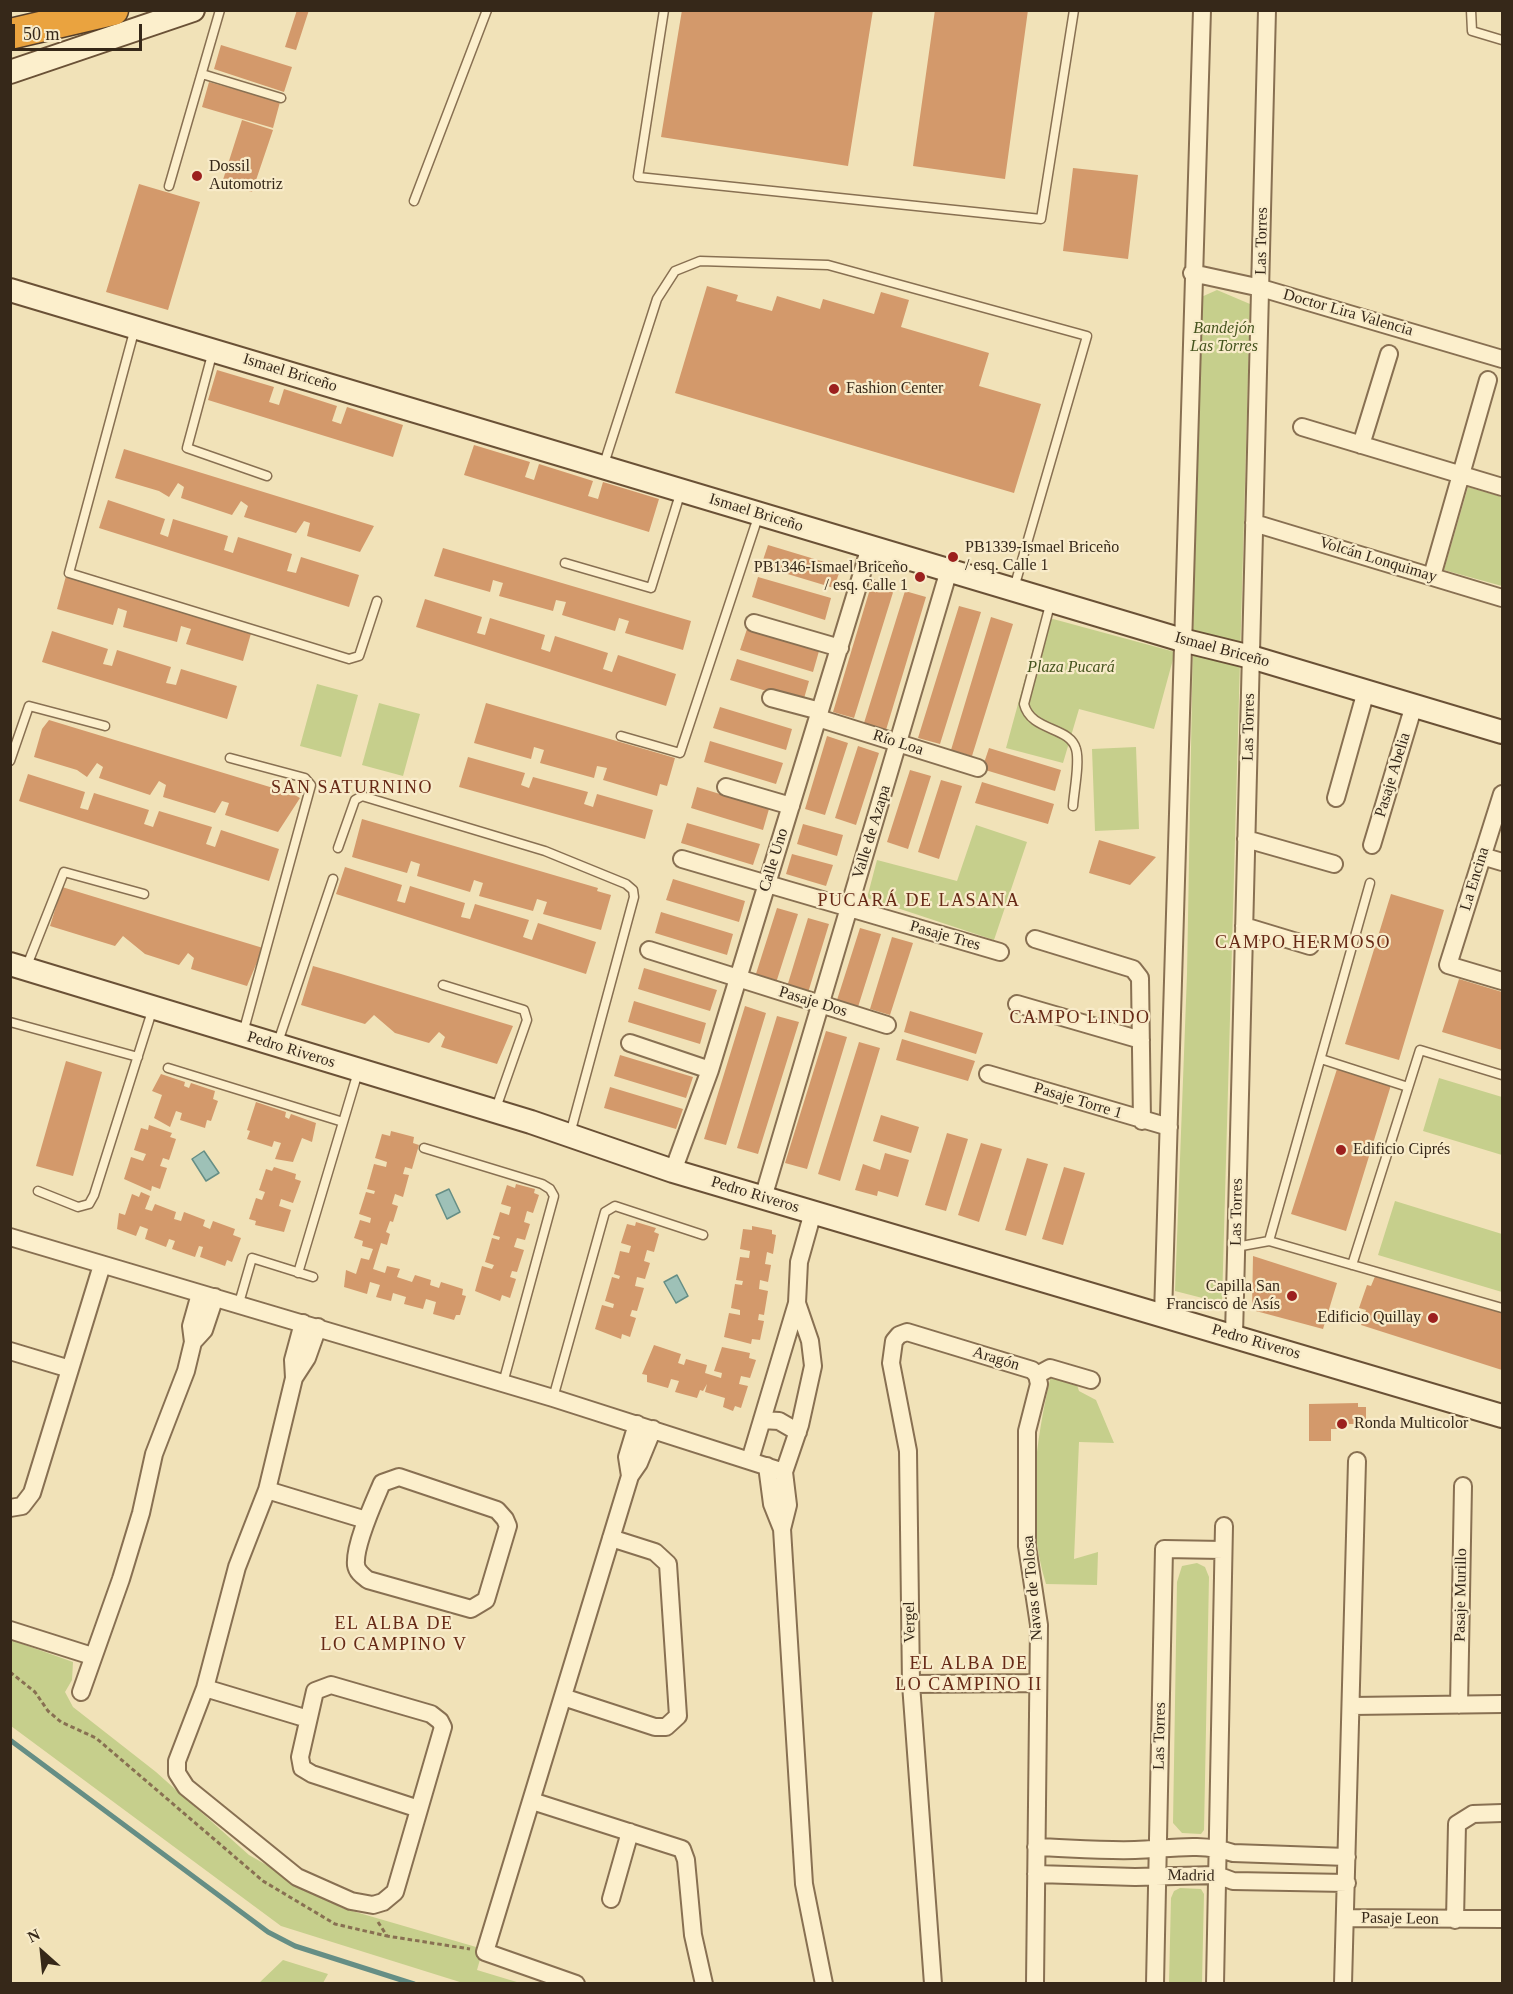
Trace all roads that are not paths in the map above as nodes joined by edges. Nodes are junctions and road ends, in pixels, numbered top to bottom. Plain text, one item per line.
1 (74, 10) edge
2 (113, 10) edge
3 (193, 10) edge
4 (220, 10) edge
5 (486, 10) edge
6 (664, 10) edge
7 (1074, 10) edge
8 (1202, 10) edge
9 (1267, 10) edge
10 (1471, 10) edge
11 (10, 34) edge
12 (1503, 40) edge
13 (10, 72) edge
14 (202, 74) junction
15 (281, 98) dead end
16 (168, 186) dead end
17 (414, 201) dead end
18 (1192, 273) junction
19 (1261, 288) junction
20 (10, 290) edge
21 (135, 327) junction
22 (213, 350) junction
23 (1389, 354) dead end
24 (1503, 359) edge
25 (1488, 380) dead end
26 (1302, 427) dead end
27 (1361, 445) junction
28 (603, 467) junction
29 (1461, 475) junction
30 (267, 476) dead end
31 (1503, 488) edge
32 (681, 490) junction
33 (759, 514) junction
34 (1254, 523) junction
35 (870, 547) junction
36 (565, 563) dead end
37 (949, 570) junction
38 (1432, 576) junction
39 (1013, 590) junction
40 (1503, 598) edge
41 (377, 601) dead end
42 (1051, 601) junction
43 (754, 623) dead end
44 (1182, 640) junction
45 (840, 648) junction
46 (1251, 657) junction
47 (1366, 691) junction
48 (771, 698) dead end
49 (1414, 705) junction
50 (819, 714) junction
51 (105, 726) dead end
52 (1503, 732) edge
53 (621, 736) dead end
54 (898, 743) junction
55 (230, 758) dead end
56 (10, 761) edge
57 (978, 768) dead end
58 (726, 787) dead end
59 (1503, 794) edge
60 (1336, 798) dead end
61 (791, 806) junction
62 (1073, 806) dead end
63 (1246, 839) junction
64 (1372, 845) dead end
65 (338, 848) dead end
66 (1482, 856) junction
67 (682, 859) dead end
68 (1503, 862) edge
69 (1334, 864) dead end
70 (333, 879) dead end
71 (1370, 883) dead end
72 (767, 884) junction
73 (144, 894) dead end
74 (849, 908) junction
75 (1244, 926) junction
76 (1035, 939) dead end
77 (1310, 946) dead end
78 (649, 950) dead end
79 (1000, 952) dead end
80 (18, 966) edge
81 (738, 979) junction
82 (1503, 981) edge
83 (443, 985) dead end
84 (819, 1004) junction
85 (1017, 1004) dead end
86 (153, 1006) junction
87 (10, 1022) edge
88 (887, 1025) dead end
89 (242, 1034) junction
90 (1141, 1040) junction
91 (630, 1043) dead end
92 (277, 1045) junction
93 (138, 1057) junction
94 (1321, 1059) junction
95 (168, 1068) dead end
96 (710, 1070) junction
97 (358, 1071) junction
98 (988, 1074) dead end
99 (1503, 1075) edge
100 (1408, 1087) junction
101 (495, 1111) junction
102 (1142, 1121) junction
103 (343, 1122) junction
104 (1169, 1128) junction
105 (569, 1137) junction
106 (424, 1148) dead end
107 (673, 1171) junction
108 (38, 1191) dead end
109 (763, 1197) junction
110 (813, 1212) junction
111 (703, 1236) dead end
112 (10, 1237) edge
113 (1269, 1241) junction
114 (1236, 1247) junction
115 (102, 1265) junction
116 (1352, 1265) junction
117 (298, 1273) junction
118 (313, 1278) dead end
119 (207, 1295) junction
120 (239, 1303) junction
121 (797, 1303) junction
122 (1503, 1308) edge
123 (1164, 1316) junction
124 (311, 1325) junction
125 (899, 1335) joint
126 (1234, 1335) junction
127 (10, 1351) edge
128 (70, 1369) junction
129 (1037, 1375) junction
130 (1090, 1380) dead end
131 (503, 1383) junction
132 (553, 1398) junction
133 (1503, 1416) edge
134 (762, 1420) junction
135 (645, 1426) junction
136 (798, 1432) junction
137 (750, 1460) junction
138 (1357, 1461) dead end
139 (767, 1466) junction
140 (784, 1472) junction
141 (1464, 1486) dead end
142 (267, 1490) junction
143 (10, 1508) edge
144 (366, 1520) junction
145 (1224, 1526) dead end
146 (782, 1529) junction
147 (611, 1538) junction
148 (1223, 1550) junction
149 (10, 1630) edge
150 (92, 1656) junction
151 (1037, 1683) junction
152 (911, 1684) junction
153 (205, 1688) junction
154 (81, 1692) dead end
155 (563, 1698) junction
156 (1503, 1704) edge
157 (1459, 1705) junction
158 (1352, 1706) junction
159 (309, 1719) junction
160 (532, 1801) junction
161 (419, 1809) junction
162 (1503, 1813) edge
163 (630, 1832) junction
164 (1036, 1847) junction
165 (1158, 1847) junction
166 (1217, 1847) junction
167 (1347, 1857) junction
168 (1036, 1874) junction
169 (1158, 1875) junction
170 (1217, 1875) junction
171 (1347, 1883) junction
172 (611, 1899) dead end
173 (1345, 1918) junction
174 (1455, 1920) junction
175 (1503, 1920) edge
176 (576, 1983) edge
177 (704, 1983) edge
178 (824, 1983) edge
179 (933, 1983) edge
180 (1035, 1983) edge
181 (1155, 1983) edge
182 (1215, 1983) edge
183 (1343, 1983) edge

1 - 11 highway
2 - 11 highway
3 - 13 street
4 - 14 lane
5 - 17 lane
6 - 7 lane
8 - 18 street
9 - 19 street, Las Torres
10 - 12 lane
14 - 15 lane
14 - 16 lane
18 - 19 street, Doctor Lira Valencia
18 - 44 street
19 - 24 street, Doctor Lira Valencia
19 - 34 street, Las Torres
20 - 21 street, Ismael Briceño
21 - 22 street, Ismael Briceño
21 - 41 lane
22 - 28 street, Ismael Briceño
22 - 30 lane
23 - 27 street
25 - 29 street
26 - 27 street
27 - 29 street
28 - 32 street, Ismael Briceño
28 - 39 lane
29 - 31 street
29 - 38 street
32 - 33 street, Ismael Briceño
32 - 36 lane
33 - 35 street, Ismael Briceño
33 - 53 lane
34 - 38 street, Volcán Lonquimay
34 - 46 street, Las Torres
35 - 37 street, Ismael Briceño
35 - 45 street, Calle Uno
37 - 39 street, Ismael Briceño
37 - 54 street, Valle de Azapa
38 - 40 street, Volcán Lonquimay
39 - 42 street, Ismael Briceño
42 - 44 street, Ismael Briceño
42 - 62 lane
43 - 45 street
44 - 46 street, Ismael Briceño
44 - 104 street
45 - 50 street, Calle Uno
46 - 47 street, Ismael Briceño
46 - 63 street, Las Torres
47 - 49 street, Ismael Briceño
47 - 60 street
48 - 50 street, Río Loa
49 - 52 street, Ismael Briceño
49 - 64 street, Pasaje Abelia
50 - 54 street, Río Loa
50 - 61 street, Calle Uno
51 - 56 lane
54 - 57 street, Río Loa
54 - 74 street, Valle de Azapa
55 - 89 lane
58 - 61 street
59 - 66 street, La Encina
61 - 72 street, Calle Uno
63 - 69 street
63 - 75 street, Las Torres
65 - 105 lane
66 - 68 street
66 - 82 street, La Encina
67 - 72 street, Pasaje Tres
70 - 92 lane
71 - 94 lane
72 - 74 street, Pasaje Tres
72 - 81 street, Calle Uno
73 - 80 lane
74 - 79 street, Pasaje Tres
74 - 84 street, Valle de Azapa
75 - 77 street
75 - 114 street, Las Torres
76 - 90 street
78 - 81 street, Pasaje Dos
80 - 86 street, Pedro Riveros
81 - 84 street, Pasaje Dos
81 - 96 street, Calle Uno
83 - 101 lane
84 - 88 street, Pasaje Dos
84 - 109 street, Valle de Azapa
85 - 90 street
86 - 89 street, Pedro Riveros
86 - 93 lane
87 - 93 lane
89 - 92 street, Pedro Riveros
90 - 102 street
91 - 96 street
92 - 97 street, Pedro Riveros
93 - 108 lane
94 - 100 lane
94 - 113 lane
95 - 103 lane
96 - 107 street, Calle Uno
97 - 101 street, Pedro Riveros
97 - 103 lane
98 - 102 street, Pasaje Torre 1
99 - 100 lane
100 - 116 lane
101 - 105 street, Pedro Riveros
102 - 104 street, Pasaje Torre 1
103 - 117 lane
104 - 123 street
105 - 107 street, Pedro Riveros
106 - 131 lane
107 - 109 street, Pedro Riveros
109 - 110 street, Pedro Riveros
110 - 121 street
110 - 123 street, Pedro Riveros
111 - 132 lane
112 - 115 street
113 - 114 lane
113 - 116 lane
114 - 126 street, Las Torres
115 - 119 street
115 - 128 street
116 - 122 lane
117 - 118 lane
117 - 120 lane
119 - 120 street
119 - 150 street
120 - 124 street
121 - 134 street
121 - 136 street
123 - 126 street, Pedro Riveros
124 - 131 street
124 - 142 street
125 - 129 street, Aragón
125 - 152 street, Vergel
126 - 133 street, Pedro Riveros
127 - 128 street
128 - 143 street
129 - 130 street, Aragón
129 - 151 street, Navas de Tolosa
131 - 132 street
132 - 135 street
134 - 136 street
134 - 137 street
135 - 137 street
135 - 147 street
136 - 140 street
137 - 139 street
138 - 158 street
139 - 140 street
139 - 146 street
140 - 146 street
141 - 157 street, Pasaje Murillo
142 - 144 street
142 - 153 street
144 - 144 street
145 - 148 street
146 - 178 street
147 - 155 street
147 - 155 street
148 - 165 street, Las Torres
148 - 166 street
149 - 150 street
150 - 154 street
151 - 152 street
151 - 164 street, Navas de Tolosa
152 - 179 street, Vergel
153 - 159 street
153 - 161 street
155 - 160 street
156 - 157 street
157 - 158 street
158 - 167 street
159 - 161 street
159 - 161 street
160 - 163 street
160 - 176 street
162 - 174 street, Pasaje Leon
163 - 172 street
163 - 177 street
164 - 165 street, Madrid
164 - 168 street, Navas de Tolosa
165 - 166 street, Madrid
165 - 169 street, Las Torres
166 - 167 street, Madrid
166 - 170 street
167 - 171 street
168 - 169 street, Madrid
168 - 180 street, Navas de Tolosa
169 - 170 street, Madrid
169 - 181 street, Las Torres
170 - 171 street, Madrid
170 - 182 street
171 - 173 street
173 - 174 street, Pasaje Leon
173 - 183 street
174 - 175 street, Pasaje Leon

